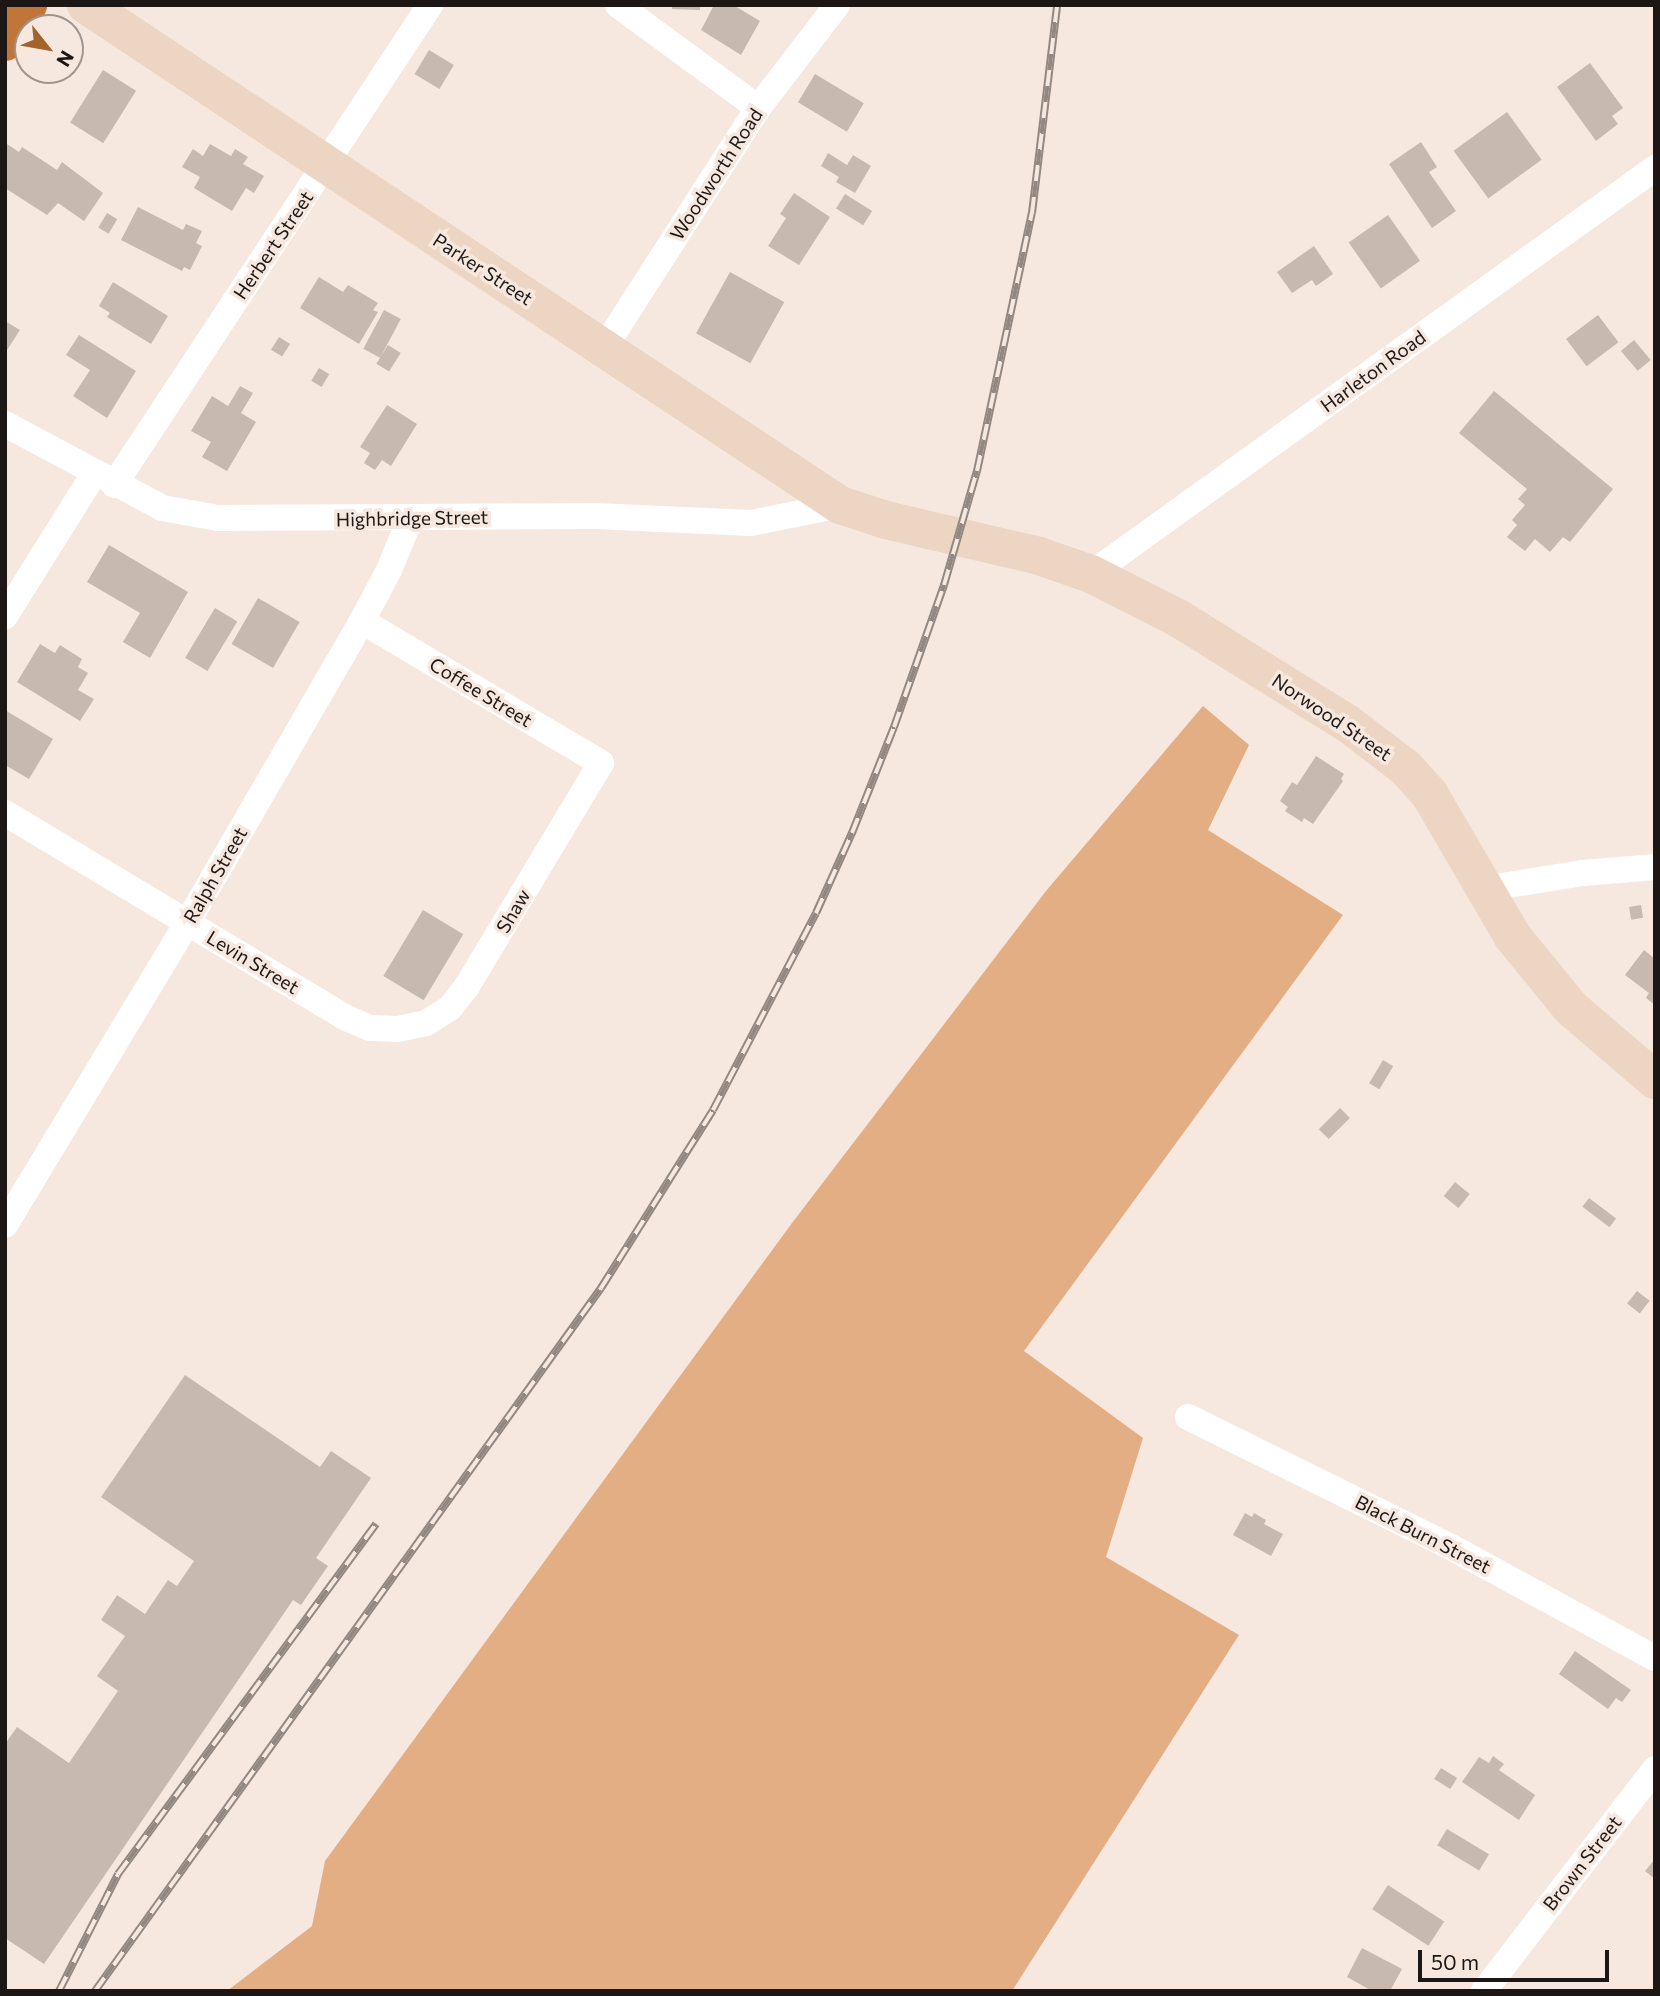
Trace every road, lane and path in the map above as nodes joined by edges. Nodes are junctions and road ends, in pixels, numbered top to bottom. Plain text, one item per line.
1 (28, 5) edge
2 (86, 5) edge
3 (430, 5) edge
4 (618, 5) edge
5 (837, 5) edge
6 (5, 42) edge
7 (758, 108) junction
8 (326, 165) junction
9 (1655, 168) edge
10 (604, 348) junction
11 (5, 424) edge
12 (104, 479) junction
13 (840, 505) junction
14 (411, 517) junction
15 (886, 520) joint
16 (1091, 574) junction
17 (5, 616) edge
18 (362, 621) junction
19 (601, 763) joint
20 (5, 813) edge
21 (1655, 867) edge
22 (1484, 889) junction
23 (187, 923) junction
24 (398, 1030) joint
25 (1655, 1080) edge
26 (5, 1225) edge
27 (1188, 1417) dead end
28 (1655, 1658) edge
29 (1655, 1769) edge
30 (1484, 1991) edge

1 - 6 highway
2 - 8 street, Parker Street
3 - 8 street, Herbert Street
4 - 7 street
5 - 7 street, Woodworth Road
7 - 10 street, Woodworth Road
8 - 10 street, Parker Street
8 - 12 street, Herbert Street
9 - 16 street, Harleton Road
10 - 13 street, Parker Street
11 - 12 street, Highbridge Street
12 - 14 street, Highbridge Street
12 - 17 street, Herbert Street
13 - 14 street, Highbridge Street
13 - 15 street, Parker Street
14 - 18 street, Ralph Street
15 - 16 street, Norwood Street
16 - 22 street, Norwood Street
18 - 19 street, Coffee Street
18 - 23 street, Ralph Street
19 - 24 street, Shaw
20 - 23 street, Levin Street
21 - 22 street
22 - 25 street, Norwood Street
23 - 24 street, Levin Street
23 - 26 street, Ralph Street
27 - 28 street, Black Burn Street
29 - 30 street, Brown Street

